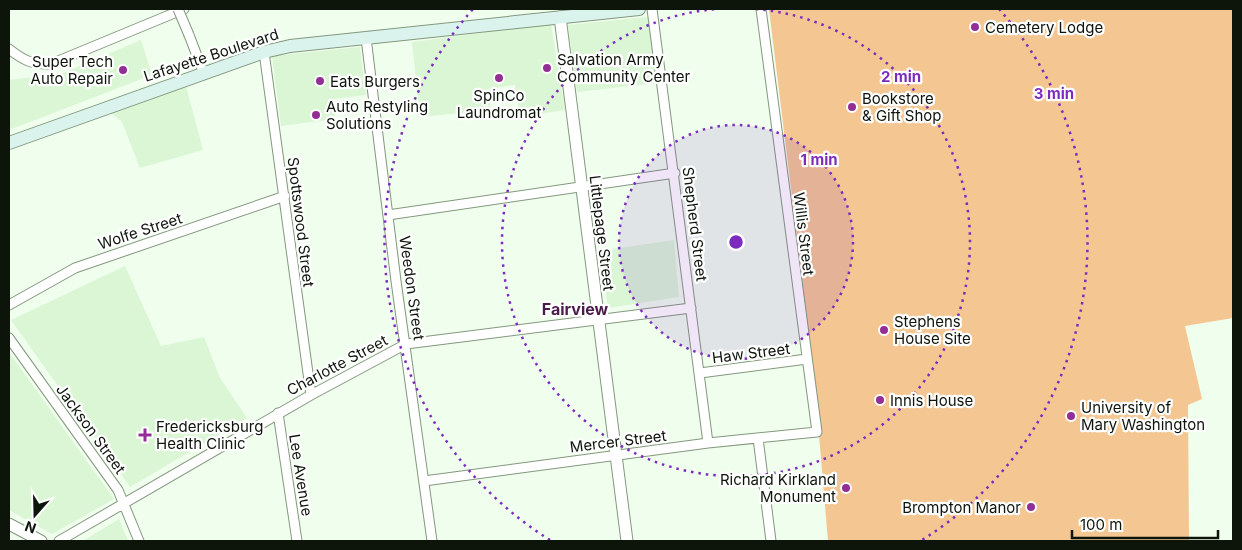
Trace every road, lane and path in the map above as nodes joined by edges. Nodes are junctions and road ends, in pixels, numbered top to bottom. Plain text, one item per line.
1 (178, 9) edge
2 (184, 9) edge
3 (639, 9) edge
4 (652, 9) edge
5 (761, 9) edge
6 (599, 11) edge
7 (560, 17) junction
8 (366, 38) junction
9 (9, 49) edge
10 (264, 52) junction
11 (204, 74) junction
12 (9, 143) edge
13 (675, 173) junction
14 (581, 187) junction
15 (285, 196) junction
16 (388, 215) junction
17 (9, 305) edge
18 (691, 308) junction
19 (599, 320) junction
20 (9, 338) edge
21 (406, 344) junction
22 (807, 359) junction
23 (700, 373) junction
24 (311, 395) junction
25 (278, 413) junction
26 (817, 432) joint
27 (758, 438) junction
28 (708, 443) junction
29 (617, 454) junction
30 (424, 481) junction
31 (125, 504) junction
32 (9, 524) edge
33 (41, 541) edge
34 (59, 541) edge
35 (139, 541) edge
36 (297, 541) edge
37 (432, 541) edge
38 (627, 541) edge
39 (771, 541) edge

1 - 11 street, bridge
2 - 9 street
3 - 6 main road, Lafayette Boulevard
4 - 13 street, Shepherd Street
5 - 22 street, Willis Street
6 - 7 main road, Lafayette Boulevard
7 - 8 main road, Lafayette Boulevard
7 - 14 street, Littlepage Street
8 - 10 main road, Lafayette Boulevard
8 - 16 street, Weedon Street
10 - 11 main road, Lafayette Boulevard
10 - 15 street, Spottswood Street
11 - 12 main road, Lafayette Boulevard
13 - 14 street
13 - 18 street, Shepherd Street
14 - 16 street
14 - 19 street, Littlepage Street
15 - 17 street, Wolfe Street
15 - 24 street, Spottswood Street
16 - 21 street, Weedon Street
18 - 19 street, Charlotte Street
18 - 23 street, Shepherd Street
19 - 21 street, Charlotte Street
19 - 29 street, Littlepage Street
20 - 31 street, Jackson Street
21 - 24 street, Charlotte Street
21 - 30 street, Weedon Street
22 - 23 street, Haw Street
22 - 26 street, Willis Street
23 - 28 street, Shepherd Street
24 - 25 street, Charlotte Street
25 - 31 street, Charlotte Street
25 - 36 street, Lee Avenue
26 - 27 street, Mercer Street
27 - 28 street, Mercer Street
27 - 39 street
28 - 29 street, Mercer Street
29 - 30 street, Mercer Street
29 - 38 street, Littlepage Street
30 - 37 street, Weedon Street
31 - 34 street, Charlotte Street
31 - 35 street, Jackson Street
32 - 33 street

